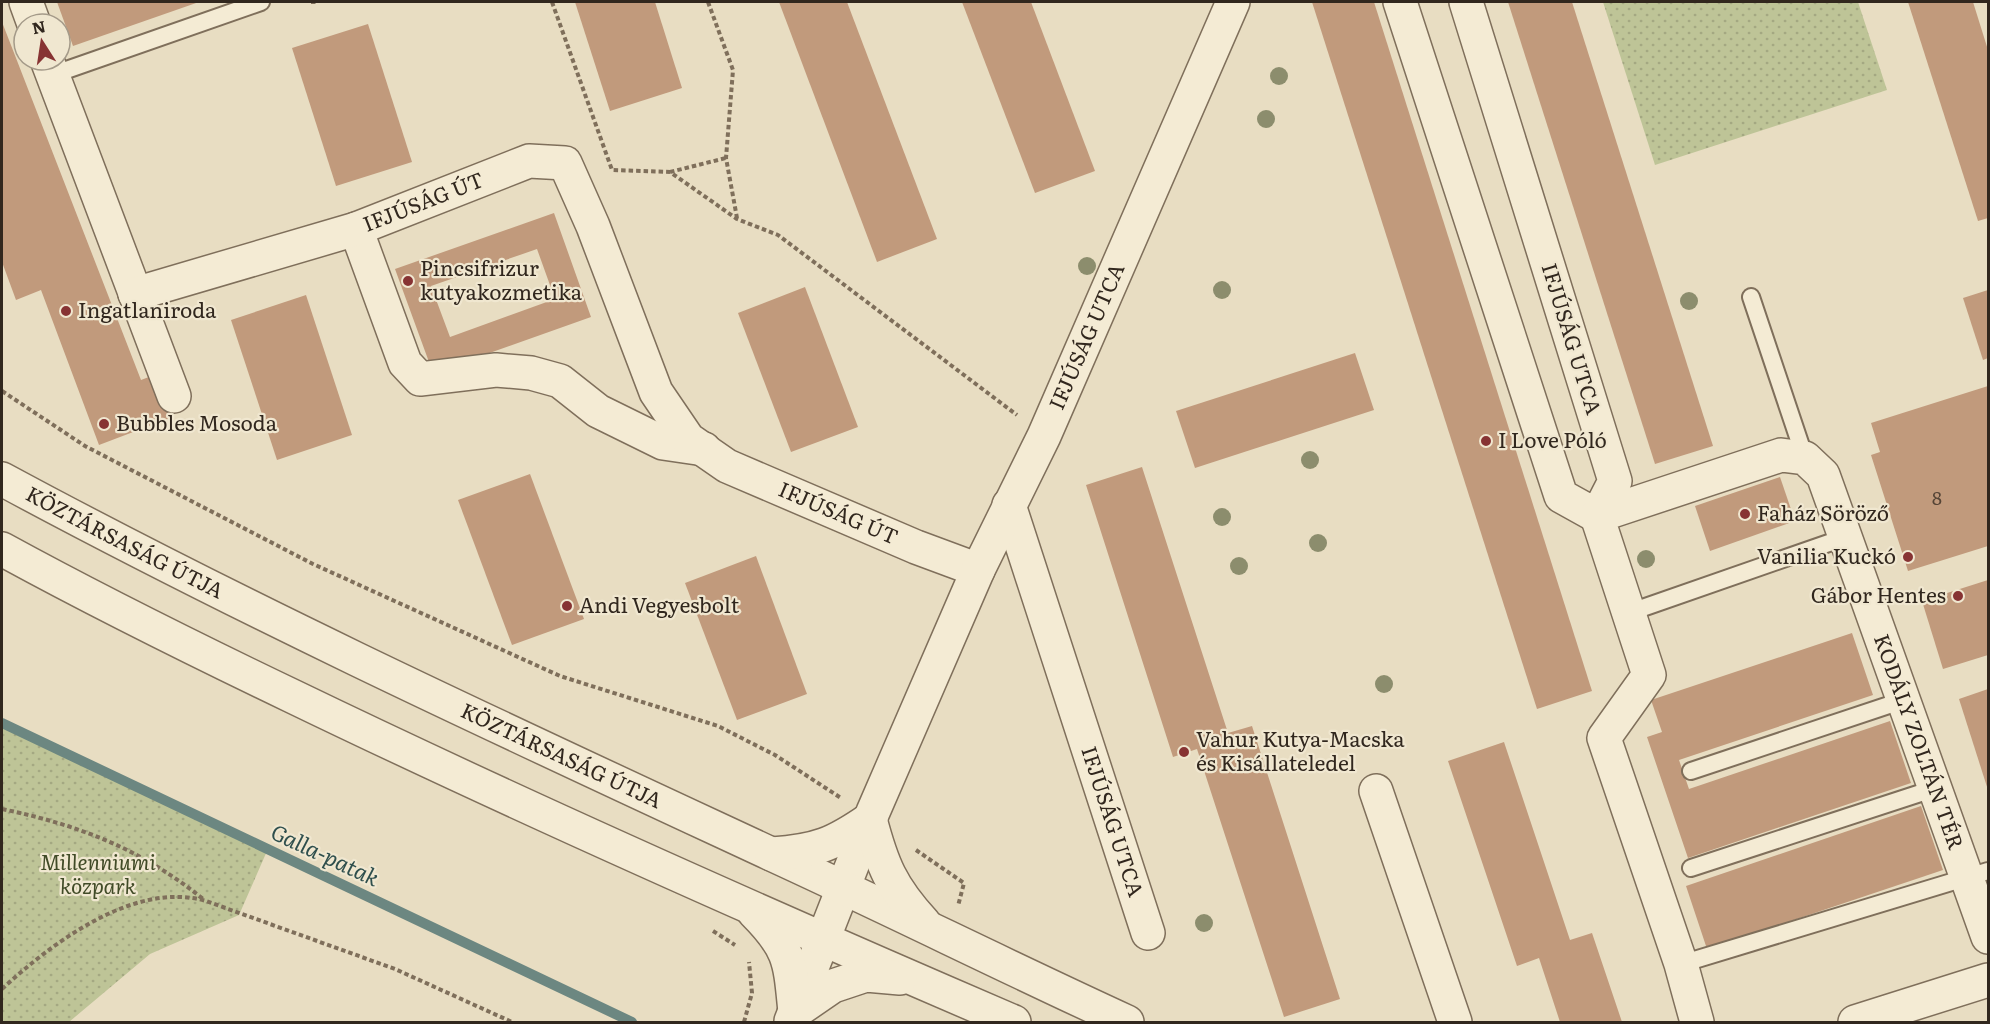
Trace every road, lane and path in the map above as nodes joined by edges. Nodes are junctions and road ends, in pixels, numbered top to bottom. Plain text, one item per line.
1 (261, 2) edge
2 (311, 2) edge
3 (318, 2) edge
4 (552, 2) edge
5 (708, 2) edge
6 (1233, 2) edge
7 (1400, 2) edge
8 (1466, 2) edge
9 (241, 6) edge
10 (72, 61) edge
11 (51, 72) edge
12 (726, 158) junction
13 (670, 172) junction
14 (737, 219) junction
15 (356, 229) junction
16 (135, 294) junction
17 (1751, 297) dead end
18 (2, 391) edge
19 (174, 396) dead end
20 (1044, 436) junction
21 (704, 449) junction
22 (1805, 458) junction
23 (2, 479) edge
24 (1009, 506) junction
25 (1597, 516) junction
26 (1846, 537) junction
27 (2, 549) edge
28 (978, 570) junction
29 (1628, 613) junction
30 (1904, 700) junction
31 (1691, 771) dead end
32 (1936, 788) junction
33 (1376, 791) dead end
34 (2, 809) edge
35 (870, 819) junction
36 (772, 854) junction
37 (1691, 868) dead end
38 (1978, 874) edge
39 (843, 888) junction
40 (206, 901) junction
41 (748, 906) junction
42 (931, 931) junction
43 (1148, 933) dead end
44 (1989, 937) edge
45 (824, 939) junction
46 (1681, 964) junction
47 (914, 979) junction
48 (1989, 980) edge
49 (2, 989) edge
50 (792, 1017) edge
51 (513, 1023) edge
52 (1014, 1023) edge
53 (1126, 1023) edge
54 (1455, 1023) edge
55 (1697, 1023) edge
56 (1855, 1023) edge

1 - 9 lane
2 - 3 path
4 - 13 path
5 - 12 path
6 - 20 street, IFJÚSÁG UTCA
7 - 25 street
8 - 25 street, IFJÚSÁG UTCA
9 - 10 lane
11 - 16 street
12 - 13 path
12 - 14 path
13 - 14 path
14 - 20 path
15 - 16 street
15 - 21 street, IFJÚSÁG ÚT
15 - 21 street, IFJÚSÁG ÚT
16 - 19 street
17 - 22 lane
18 - 35 path
20 - 24 street, IFJÚSÁG UTCA
21 - 28 street, IFJÚSÁG ÚT
22 - 25 street
22 - 26 street, KODÁLY ZOLTÁN TÉR
23 - 36 street, KÖZTÁRSASÁG ÚTJA
24 - 28 street, IFJÚSÁG UTCA
24 - 43 street, IFJÚSÁG UTCA
25 - 29 street
26 - 29 lane
26 - 30 street, KODÁLY ZOLTÁN TÉR
27 - 41 street
28 - 35 street, IFJÚSÁG UTCA
29 - 46 street
30 - 31 lane
30 - 32 street, KODÁLY ZOLTÁN TÉR
32 - 37 lane
32 - 38 street, KODÁLY ZOLTÁN TÉR
33 - 54 street
34 - 40 path
35 - 36 street
35 - 39 street
35 - 42 street
36 - 39 street, KÖZTÁRSASÁG ÚTJA
38 - 44 street, KODÁLY ZOLTÁN TÉR
38 - 46 lane
39 - 42 street, KÖZTÁRSASÁG ÚTJA
39 - 45 street
40 - 49 path
40 - 51 path
41 - 45 street
41 - 50 street
42 - 53 street, KÖZTÁRSASÁG ÚTJA
45 - 47 street
45 - 50 street
46 - 55 street
47 - 50 street
47 - 52 street
48 - 56 street

